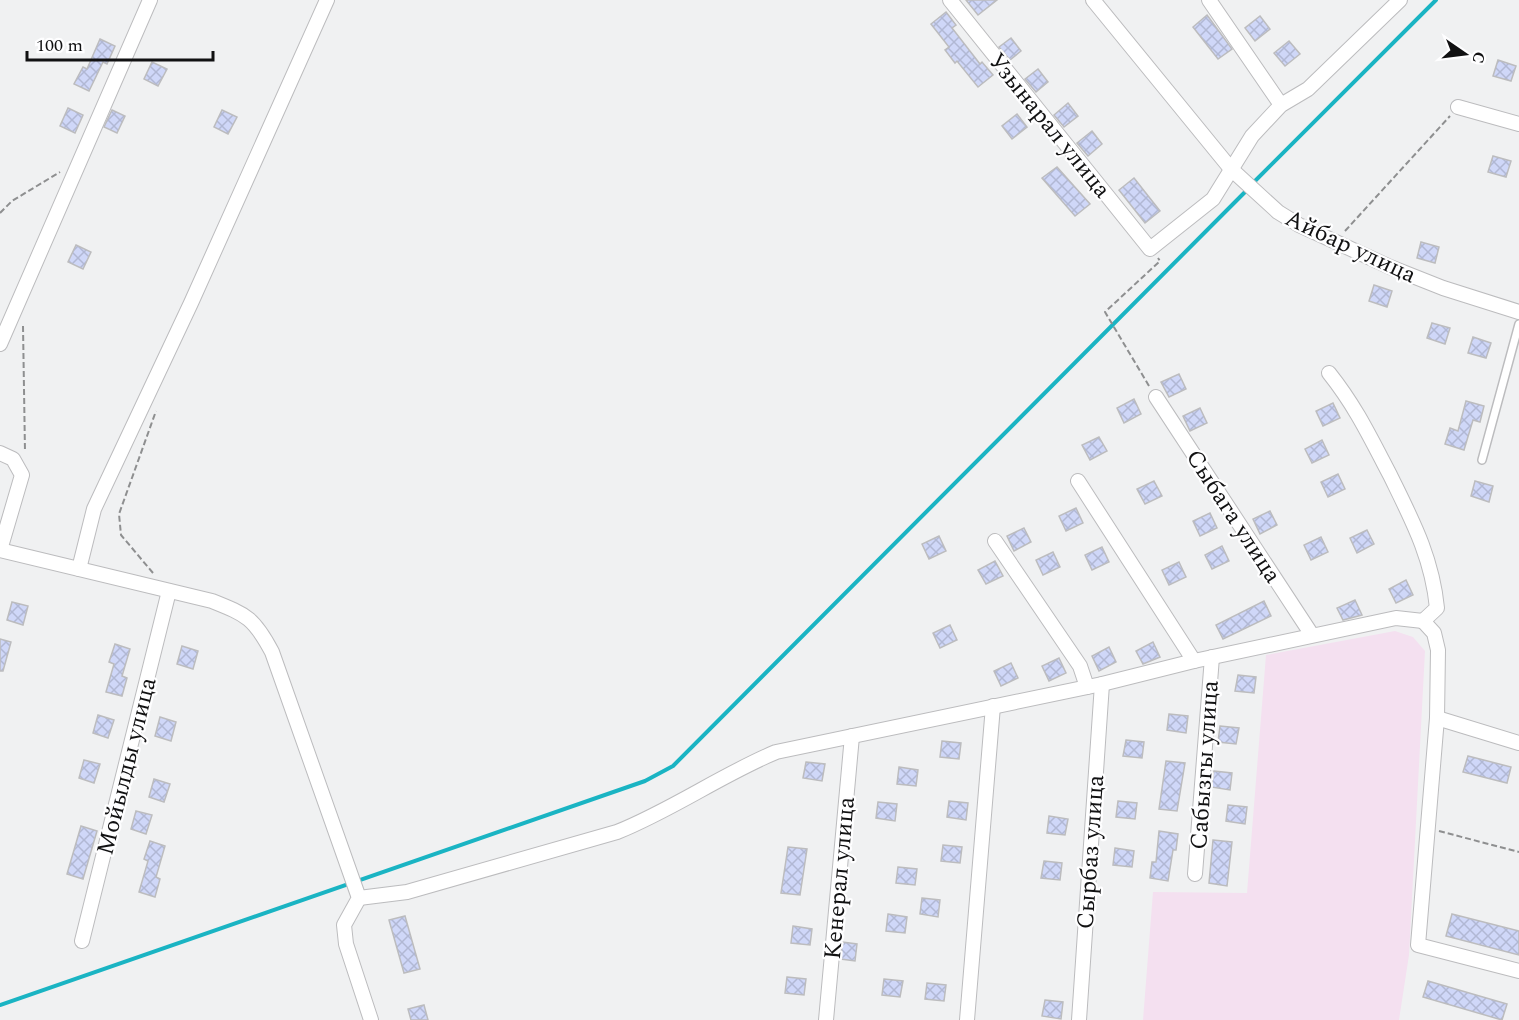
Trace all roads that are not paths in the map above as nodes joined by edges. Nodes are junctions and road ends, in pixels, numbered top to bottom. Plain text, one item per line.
1 (150, 0) edge
2 (327, 0) edge
3 (950, 0) edge
4 (1093, 0) edge
5 (1209, 0) edge
6 (1400, 0) edge
7 (1281, 105) junction
8 (1458, 107) road end
9 (1519, 124) edge
10 (1231, 169) junction
11 (1519, 312) edge
12 (1519, 324) edge
13 (0, 344) edge
14 (1329, 373) dead end
15 (1155, 397) road end
16 (0, 453) edge
17 (1482, 460) dead end
18 (1078, 481) dead end
19 (995, 541) dead end
20 (79, 569) junction
21 (170, 591) junction
22 (1423, 621) junction
23 (1312, 635) junction
24 (1212, 657) junction
25 (1194, 661) junction
26 (1102, 684) junction
27 (1088, 687) junction
28 (993, 706) junction
29 (1437, 718) junction
30 (852, 736) junction
31 (1519, 743) edge
32 (1195, 874) dead end
33 (359, 898) junction
34 (82, 941) dead end
35 (1519, 971) edge
36 (371, 1020) edge
37 (826, 1020) edge
38 (967, 1020) edge
39 (1079, 1020) edge

1 - 13 street
2 - 20 street
3 - 10 street, Узынарал улица
4 - 10 street, Айбар улица
5 - 7 street
6 - 7 street
7 - 10 street
8 - 9 street
10 - 11 street, Айбар улица
12 - 17 lane
14 - 22 street
15 - 23 street, Сыбага улица
16 - 20 street
18 - 25 street, Сабызгы улица
19 - 27 street
20 - 21 street
21 - 33 street
21 - 34 street, Мойылды улица
22 - 23 street
22 - 29 street
23 - 24 street
24 - 25 street
24 - 32 street, Сабызгы улица
25 - 26 street
26 - 27 street
26 - 39 street, Сырбаз улица
27 - 28 street
28 - 30 street
28 - 38 street
29 - 31 street
29 - 35 street
30 - 33 street
30 - 37 street, Кенерал улица
33 - 36 street

